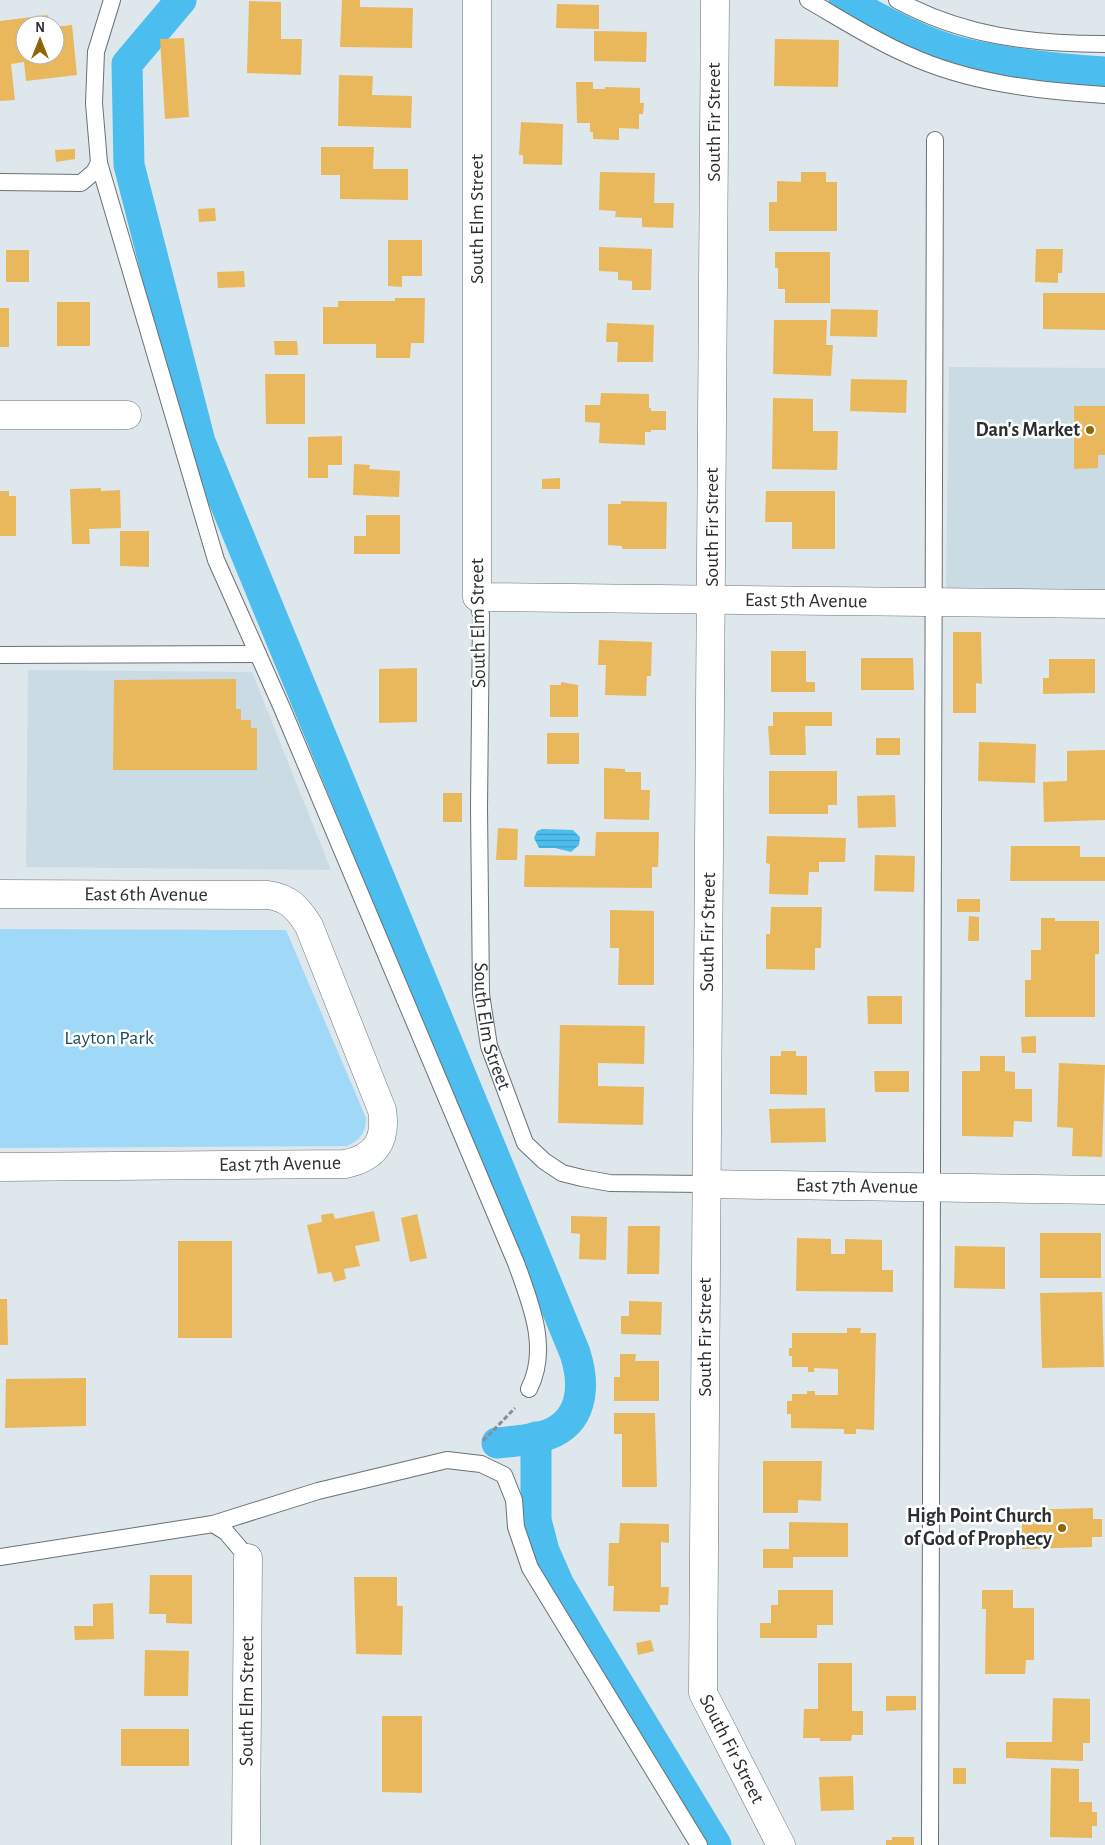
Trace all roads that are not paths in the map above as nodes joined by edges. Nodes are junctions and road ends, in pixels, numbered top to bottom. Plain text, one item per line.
1 (112, 0) edge
2 (476, 0) edge
3 (715, 0) edge
4 (808, 0) edge
5 (897, 0) edge
6 (1105, 44) edge
7 (1105, 94) edge
8 (936, 140) dead end
9 (100, 163) junction
10 (0, 182) edge
11 (0, 415) edge
12 (127, 415) dead end
13 (477, 597) junction
14 (712, 600) junction
15 (933, 602) junction
16 (1105, 604) edge
17 (258, 654) junction
18 (0, 655) edge
19 (0, 894) edge
20 (291, 902) joint
21 (0, 1166) edge
22 (610, 1183) joint
23 (706, 1184) junction
24 (934, 1187) junction
25 (1105, 1190) edge
26 (529, 1389) road end
27 (213, 1524) junction
28 (0, 1557) edge
29 (248, 1558) joint
30 (246, 1845) edge
31 (699, 1845) edge
32 (781, 1845) edge
33 (930, 1845) edge

1 - 9 lane
2 - 13 street, South Elm Street
3 - 14 street, South Fir Street
4 - 7 lane
5 - 6 lane
8 - 15 lane
9 - 10 lane
9 - 17 lane
11 - 12 street
13 - 14 street, East 5th Avenue
13 - 22 lane, South Elm Street
14 - 15 street, East 5th Avenue
14 - 23 street, South Fir Street
15 - 16 street, East 5th Avenue
15 - 24 lane
17 - 18 lane
17 - 26 lane
19 - 20 street, East 6th Avenue
20 - 21 street, East 7th Avenue
22 - 23 lane, East 7th Avenue
23 - 24 street, East 7th Avenue
23 - 32 street, South Fir Street
24 - 25 street, East 7th Avenue
24 - 33 lane
27 - 28 lane
27 - 29 lane
27 - 31 lane
29 - 30 street, South Elm Street

